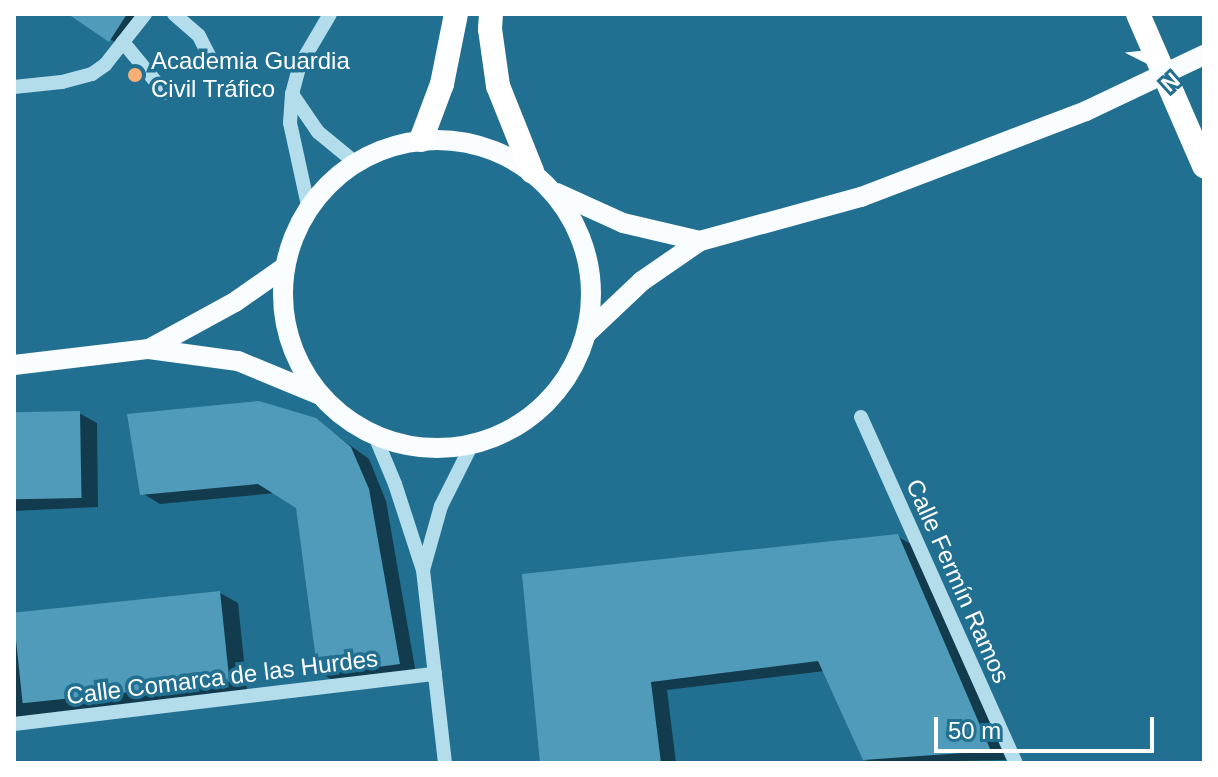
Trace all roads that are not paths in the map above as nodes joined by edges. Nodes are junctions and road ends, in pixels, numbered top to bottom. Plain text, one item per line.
1 (145, 14) edge
2 (174, 14) edge
3 (330, 14) edge
4 (456, 14) edge
5 (491, 14) edge
6 (1138, 14) edge
7 (123, 42) junction
8 (1204, 55) edge
9 (213, 63) dead end
10 (14, 87) edge
11 (165, 93) dead end
12 (292, 94) junction
13 (421, 140) junction
14 (357, 164) junction
15 (1204, 166) edge
16 (532, 171) junction
17 (556, 192) junction
18 (309, 210) junction
19 (700, 241) junction
20 (285, 267) junction
21 (587, 333) junction
22 (149, 349) junction
23 (14, 365) edge
24 (320, 395) junction
25 (861, 417) dead end
26 (375, 436) junction
27 (472, 444) junction
28 (423, 570) junction
29 (435, 674) junction
30 (14, 724) edge
31 (445, 763) edge
32 (1016, 763) edge

1 - 7 street
2 - 9 street
3 - 12 street
4 - 13 highway
5 - 16 highway
6 - 15 highway
7 - 10 street
7 - 11 street
8 - 19 main road, bridge
12 - 14 street
12 - 18 street
13 - 14 main road
13 - 16 main road
14 - 18 main road
16 - 17 main road
17 - 19 main road
17 - 21 main road
18 - 20 main road
19 - 21 main road
20 - 22 main road
20 - 24 main road
21 - 27 main road
22 - 23 main road
22 - 24 main road
24 - 26 main road
25 - 32 street, Calle Fermín Ramos
26 - 27 main road
26 - 28 street
27 - 28 street
28 - 29 street
29 - 30 street, Calle Comarca de las Hurdes
29 - 31 street

